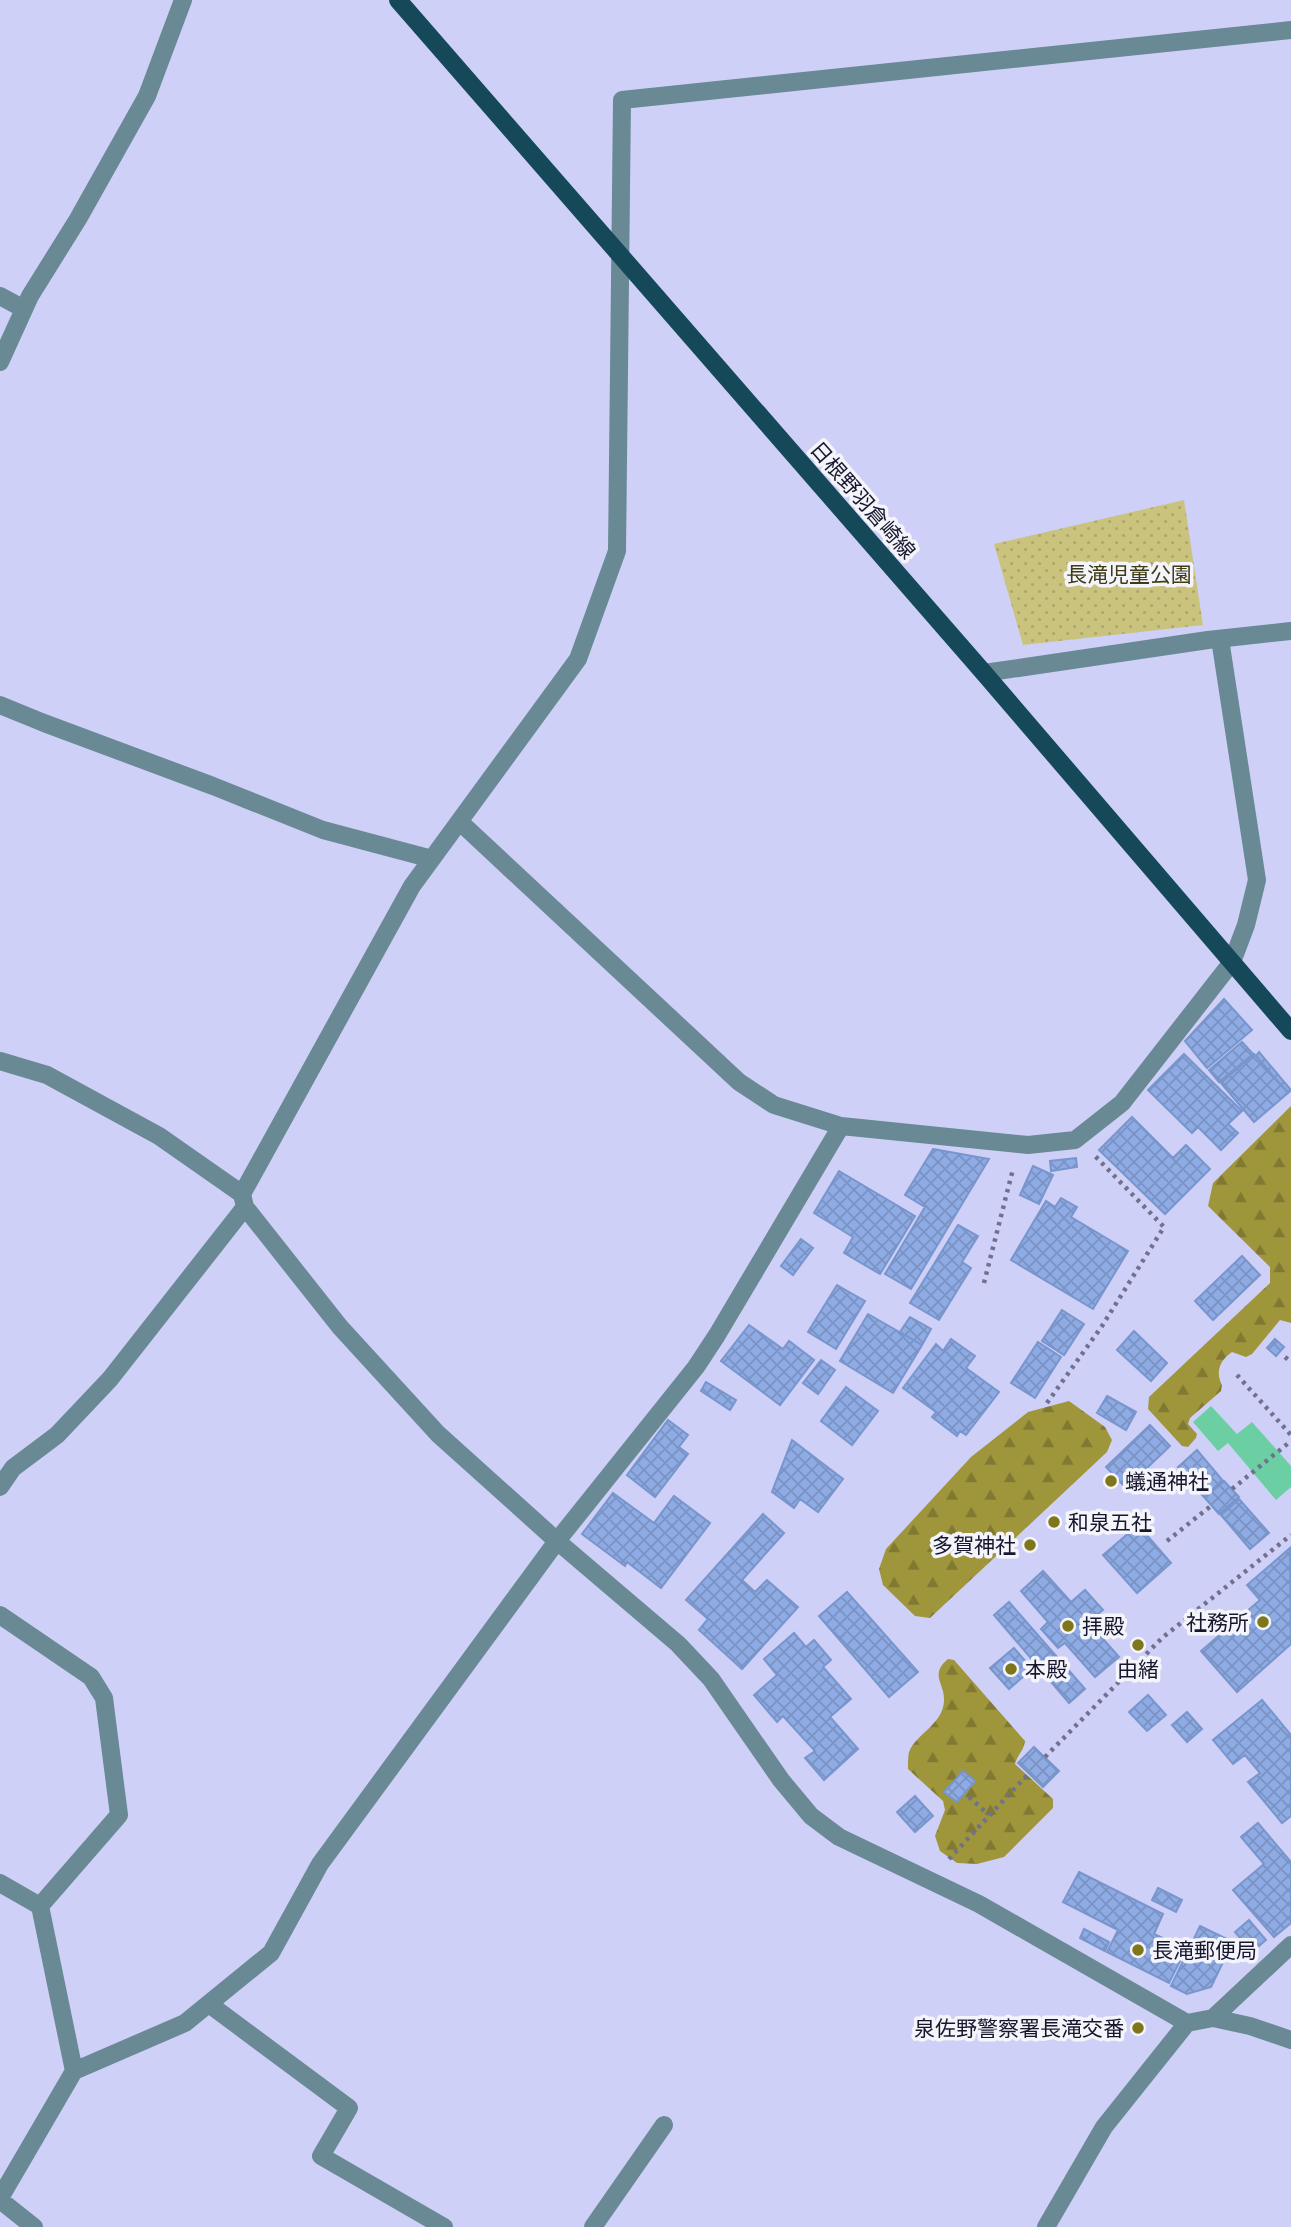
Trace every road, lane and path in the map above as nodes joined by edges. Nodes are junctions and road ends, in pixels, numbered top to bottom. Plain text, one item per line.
1 (183, 0) edge
2 (398, 0) edge
3 (1291, 30) edge
4 (620, 254) junction
5 (0, 296) edge
6 (24, 309) junction
7 (0, 362) edge
8 (1291, 631) edge
9 (1220, 639) junction
10 (984, 673) junction
11 (0, 705) edge
12 (460, 822) junction
13 (432, 859) junction
14 (1232, 962) junction
15 (1291, 1031) edge
16 (0, 1061) edge
17 (841, 1126) junction
18 (1077, 1139) junction
19 (1019, 1144) junction
20 (244, 1201) junction
21 (984, 1283) dead end
22 (1285, 1357) dead end
23 (1291, 1362) edge
24 (1237, 1375) dead end
25 (1047, 1403) dead end
26 (1291, 1435) edge
27 (1291, 1441) edge
28 (0, 1487) edge
29 (1232, 1489) dead end
30 (1212, 1505) dead end
31 (1291, 1535) edge
32 (557, 1541) junction
33 (1167, 1541) dead end
34 (0, 1615) edge
35 (1045, 1757) dead end
36 (1030, 1773) dead end
37 (970, 1797) dead end
38 (989, 1815) junction
39 (929, 1880) junction
40 (0, 1883) edge
41 (40, 1906) junction
42 (1291, 1945) edge
43 (209, 2004) junction
44 (1213, 2018) junction
45 (1187, 2023) junction
46 (1291, 2040) edge
47 (74, 2071) junction
48 (664, 2125) dead end
49 (0, 2199) edge
50 (34, 2227) edge
51 (444, 2227) edge
52 (593, 2227) edge
53 (1046, 2227) edge

1 - 6 street
2 - 4 main road, 日根野羽倉崎線
3 - 4 street
4 - 10 main road, 日根野羽倉崎線
4 - 12 street
5 - 6 street
6 - 7 street
8 - 9 street
9 - 10 street
9 - 14 street
10 - 14 main road, 日根野羽倉崎線
11 - 13 street
12 - 13 street
12 - 17 street
13 - 20 street
14 - 15 main road, 日根野羽倉崎線
14 - 18 street
16 - 20 street
17 - 19 street
17 - 32 street
18 - 19 street
18 - 25 path
19 - 21 path
20 - 28 street
20 - 32 street
22 - 23 path
24 - 26 path
27 - 29 path
30 - 33 path
31 - 35 path
32 - 39 street
32 - 43 street
34 - 41 street
36 - 38 path
37 - 38 path
38 - 39 path
39 - 45 street
40 - 41 street
41 - 47 street
42 - 44 street
43 - 47 street
43 - 51 street
44 - 45 street
44 - 46 street
45 - 53 street
47 - 49 street
48 - 52 street
49 - 50 street

